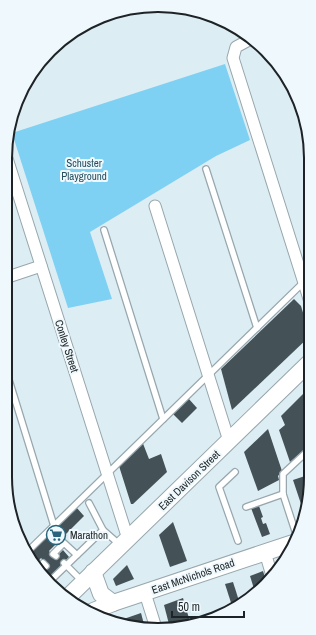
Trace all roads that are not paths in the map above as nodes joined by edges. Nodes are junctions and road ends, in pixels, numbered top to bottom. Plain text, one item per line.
1 (246, 41) edge
2 (206, 169) dead end
3 (12, 174) edge
4 (155, 206) dead end
5 (104, 230) dead end
6 (42, 266) junction
7 (304, 270) edge
8 (12, 276) edge
9 (304, 282) edge
10 (257, 328) junction
11 (304, 368) edge
12 (208, 375) junction
13 (12, 390) edge
14 (163, 419) junction
15 (230, 441) junction
16 (304, 454) edge
17 (235, 472) dead end
18 (107, 474) junction
19 (283, 494) junction
20 (89, 503) dead end
21 (246, 507) dead end
22 (54, 526) junction
23 (294, 529) edge
24 (103, 530) junction
25 (238, 541) dead end
26 (124, 543) junction
27 (287, 545) edge
28 (31, 548) edge
29 (265, 552) junction
30 (54, 555) dead end
31 (77, 555) junction
32 (45, 564) dead end
33 (65, 564) junction
34 (42, 566) edge
35 (270, 570) edge
36 (52, 577) edge
37 (88, 577) junction
38 (145, 593) junction
39 (71, 594) edge
40 (113, 603) junction
41 (97, 610) edge
42 (154, 623) edge

1 - 7 street
2 - 10 lane
3 - 6 street, Conley Street
4 - 12 street
5 - 14 lane
6 - 8 street
6 - 18 street, Conley Street
9 - 10 lane
10 - 12 lane
11 - 15 main road, East Davison Street
12 - 14 lane
12 - 15 street
13 - 22 lane
14 - 18 lane
15 - 26 main road, East Davison Street
16 - 19 lane
17 - 25 lane
18 - 22 lane
18 - 26 street, Conley Street
19 - 21 lane
19 - 23 lane
20 - 24 lane
22 - 28 lane
24 - 26 lane
24 - 31 lane
26 - 37 main road, East Davison Street
27 - 29 main road, East McNichols Road
29 - 35 street
29 - 38 main road, East McNichols Road
30 - 31 lane
31 - 33 lane
32 - 34 lane
33 - 36 lane
33 - 37 lane
37 - 39 main road, East Davison Street
37 - 40 main road
38 - 40 main road, East McNichols Road
38 - 42 street
40 - 41 main road, East McNichols Road

